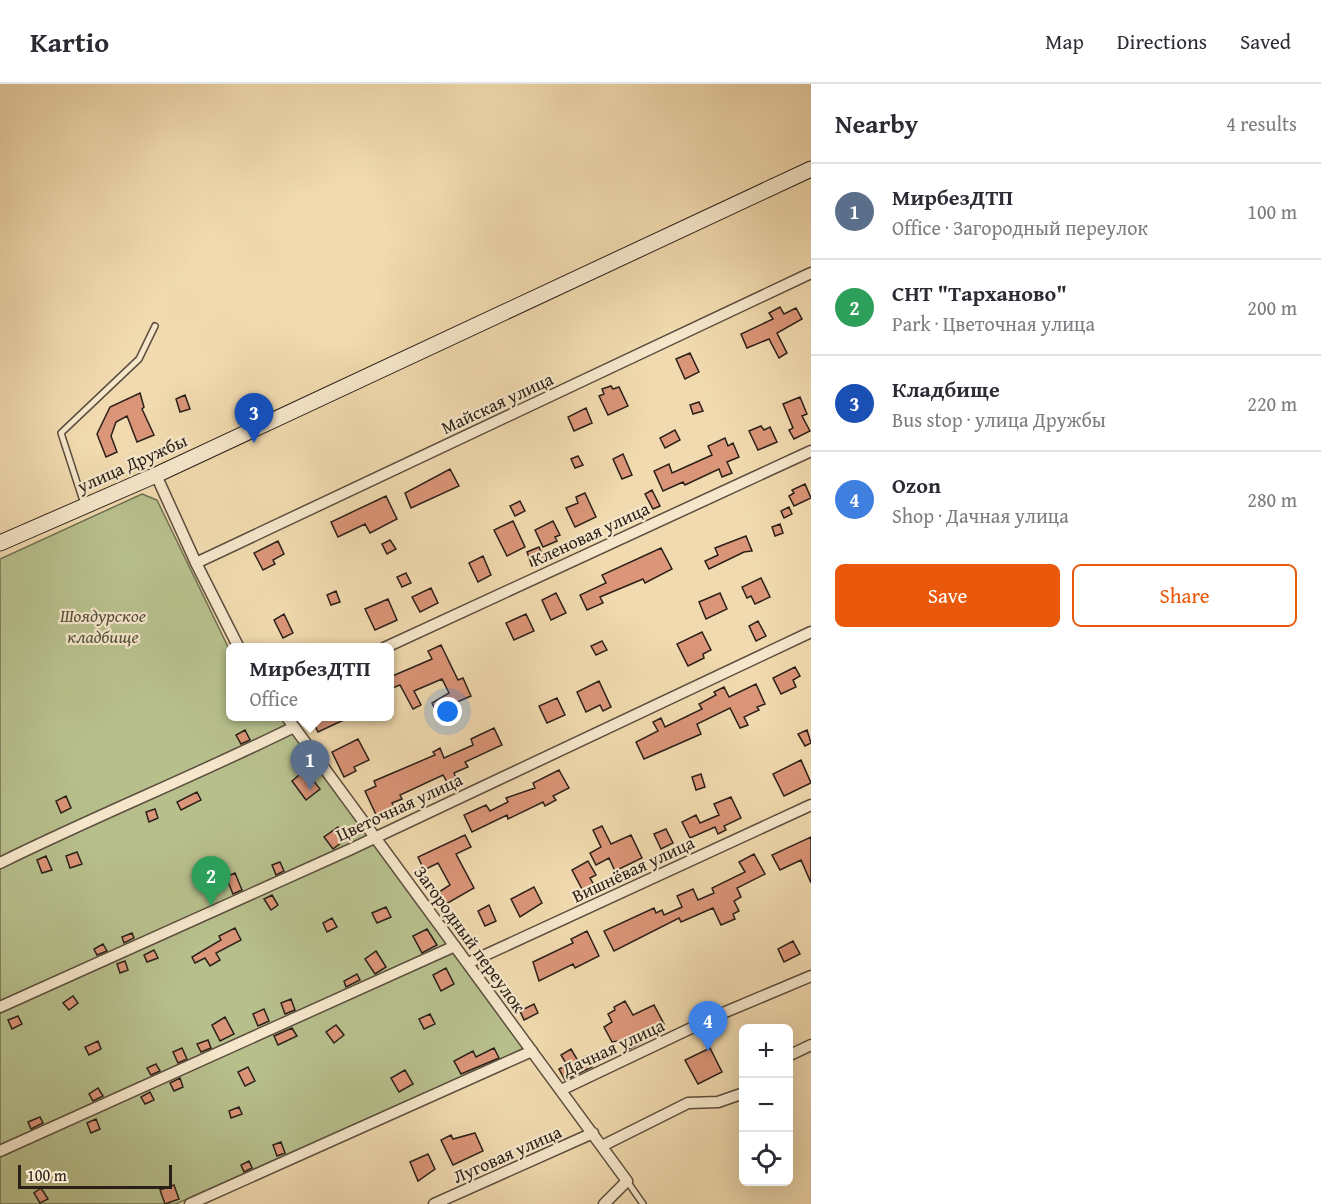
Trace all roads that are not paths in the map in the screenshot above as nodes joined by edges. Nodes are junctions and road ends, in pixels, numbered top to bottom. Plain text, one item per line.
1 (811, 169) edge
2 (811, 273) edge
3 (155, 326) dead end
4 (811, 451) edge
5 (156, 475) junction
6 (84, 505) junction
7 (0, 543) edge
8 (196, 563) junction
9 (811, 633) edge
10 (237, 643) edge
11 (394, 643) edge
12 (289, 721) edge
13 (294, 727) junction
14 (811, 805) edge
15 (374, 837) junction
16 (0, 863) edge
17 (455, 946) junction
18 (468, 963) junction
19 (811, 976) edge
20 (0, 1007) edge
21 (811, 1046) edge
22 (532, 1051) junction
23 (793, 1054) edge
24 (561, 1090) junction
25 (739, 1095) edge
26 (593, 1133) junction
27 (602, 1146) junction
28 (0, 1151) edge
29 (627, 1181) junction
30 (190, 1204) edge
31 (434, 1204) edge
32 (604, 1204) edge
33 (643, 1204) edge

1 - 5 main road, улица Дружбы
2 - 8 street, Майская улица
3 - 6 lane
4 - 11 street, Кленовая улица
5 - 6 main road, улица Дружбы
5 - 8 street
6 - 7 main road, улица Дружбы
8 - 10 street
9 - 15 street, Цветочная улица
12 - 13 street, Загородный переулок
13 - 15 street, Загородный переулок
13 - 16 street
14 - 18 street, Вишнёвая улица
15 - 17 street, Загородный переулок
15 - 20 street, Цветочная улица
17 - 18 street, Загородный переулок
17 - 28 street
18 - 22 street, Загородный переулок
19 - 24 street, Дачная улица
21 - 23 street
22 - 24 street, Загородный переулок
22 - 30 street
24 - 26 street, Загородный переулок
25 - 27 street
26 - 27 street, Загородный переулок
26 - 31 street, Луговая улица
27 - 29 street, Загородный переулок
29 - 32 street
29 - 33 lane

